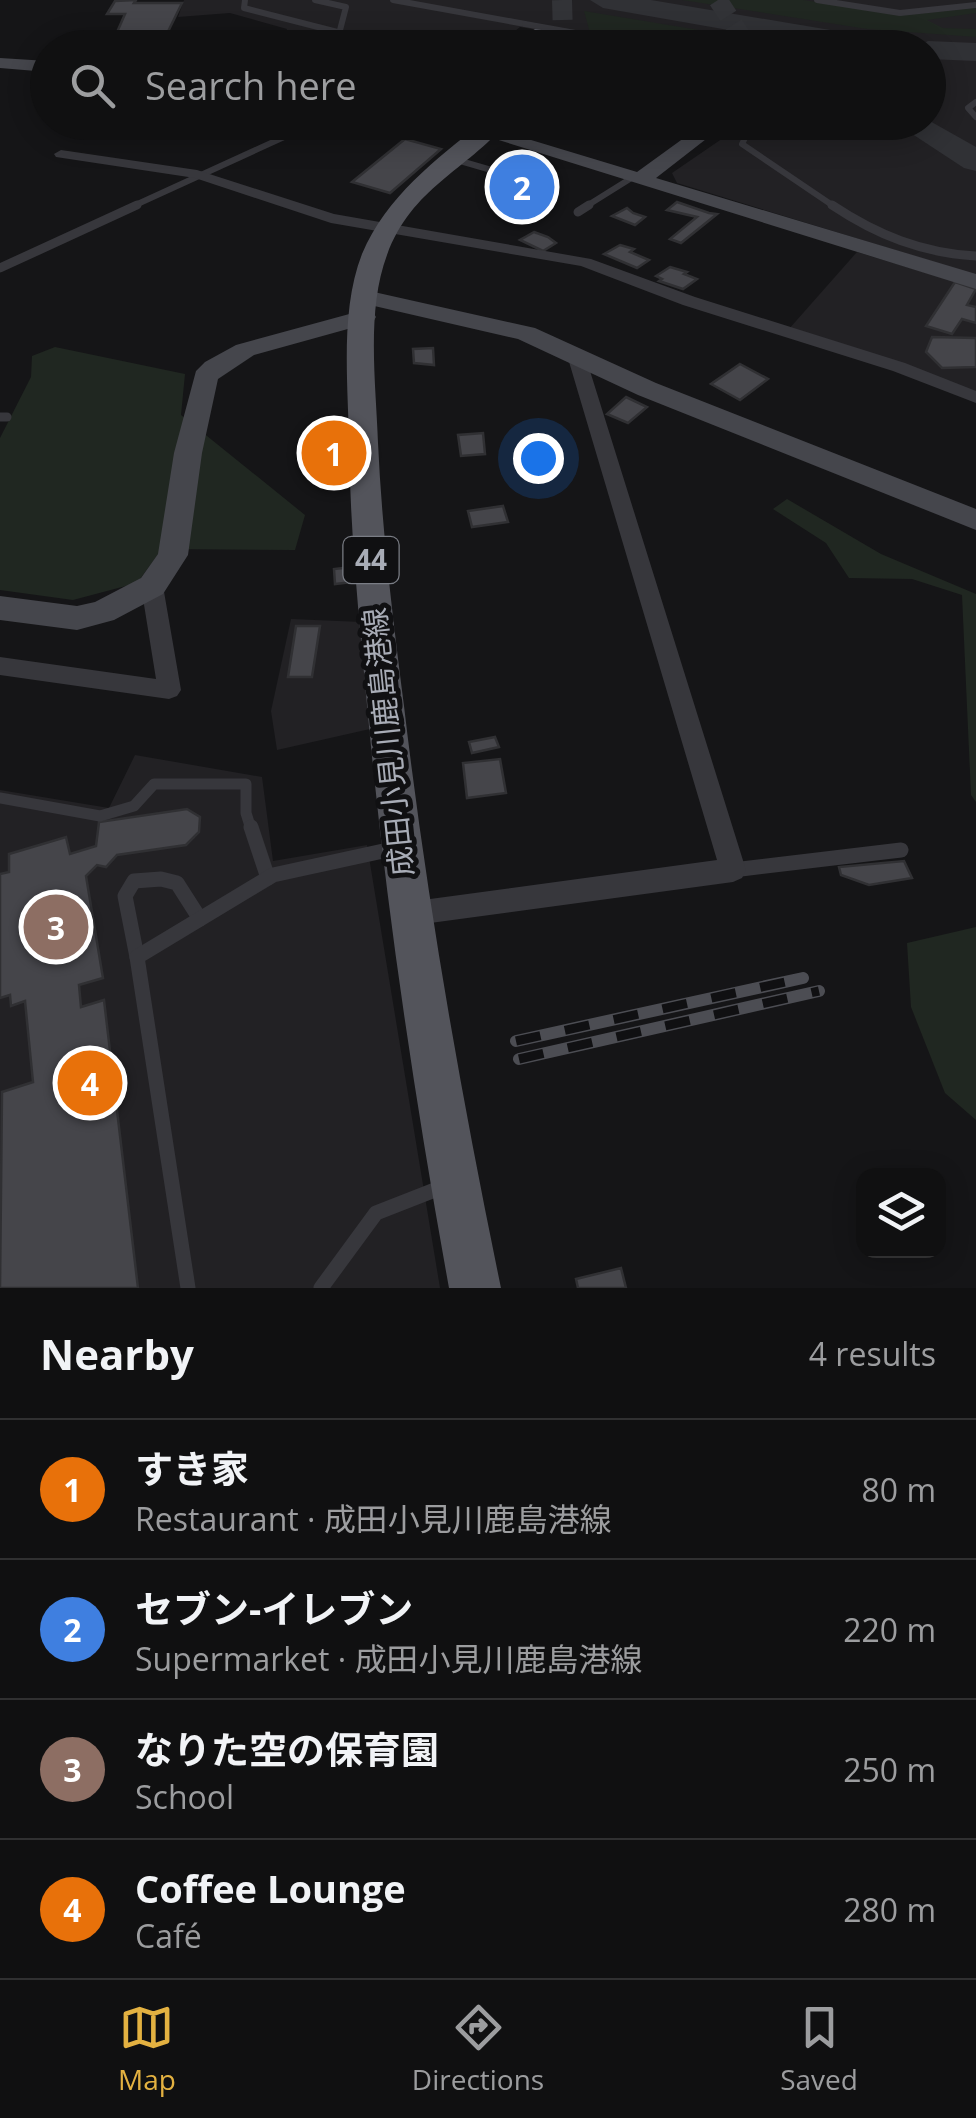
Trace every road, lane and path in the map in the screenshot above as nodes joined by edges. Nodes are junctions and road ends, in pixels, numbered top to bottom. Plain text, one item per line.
1 (244, 0) edge
2 (315, 0) edge
3 (394, 0) edge
4 (817, 0) edge
5 (976, 4) edge
6 (340, 30) joint
7 (519, 30) edge
8 (0, 63) edge
9 (30, 66) edge
10 (976, 102) edge
11 (976, 117) edge
12 (277, 140) edge
13 (474, 140) edge
14 (522, 140) edge
15 (693, 140) edge
16 (744, 140) edge
17 (61, 154) dead end
18 (450, 158) junction
19 (528, 161) dead end
20 (547, 169) dead end
21 (505, 174) dead end
22 (199, 175) junction
23 (637, 178) junction
24 (578, 212) dead end
25 (387, 228) junction
26 (976, 256) edge
27 (0, 268) edge
28 (976, 282) edge
29 (365, 307) junction
30 (576, 355) junction
31 (976, 397) edge
32 (976, 520) edge
33 (168, 572) junction
34 (0, 608) edge
35 (0, 666) edge
36 (0, 798) edge
37 (399, 848) junction
38 (901, 850) dead end
39 (733, 870) junction
40 (268, 878) junction
41 (408, 914) junction
42 (200, 919) junction
43 (137, 957) junction
44 (454, 1182) junction
45 (188, 1288) edge
46 (321, 1288) edge
47 (475, 1288) edge

1 - 6 lane
2 - 6 lane
3 - 7 lane
4 - 5 lane
8 - 9 street
10 - 11 lane
12 - 22 lane
13 - 18 main road, 成田小見川鹿島港線 / 44
14 - 23 street
15 - 23 street
16 - 26 lane
17 - 22 street
18 - 21 lane
18 - 25 main road, 成田小見川鹿島港線 / 44
19 - 20 lane
22 - 25 street
22 - 27 lane
23 - 24 lane
23 - 28 street
25 - 29 main road, 成田小見川鹿島港線 / 44
25 - 31 street
29 - 30 street
29 - 33 street
29 - 37 main road, 成田小見川鹿島港線 / 44
30 - 32 street
30 - 39 street
33 - 34 street
33 - 35 street
36 - 40 lane
37 - 40 lane
37 - 41 main road, 成田小見川鹿島港線 / 44
38 - 39 lane
39 - 41 street
40 - 42 lane
41 - 44 main road, 成田小見川鹿島港線 / 44
42 - 43 lane
42 - 43 lane
43 - 45 lane
44 - 46 lane
44 - 47 main road, 成田小見川鹿島港線 / 44

